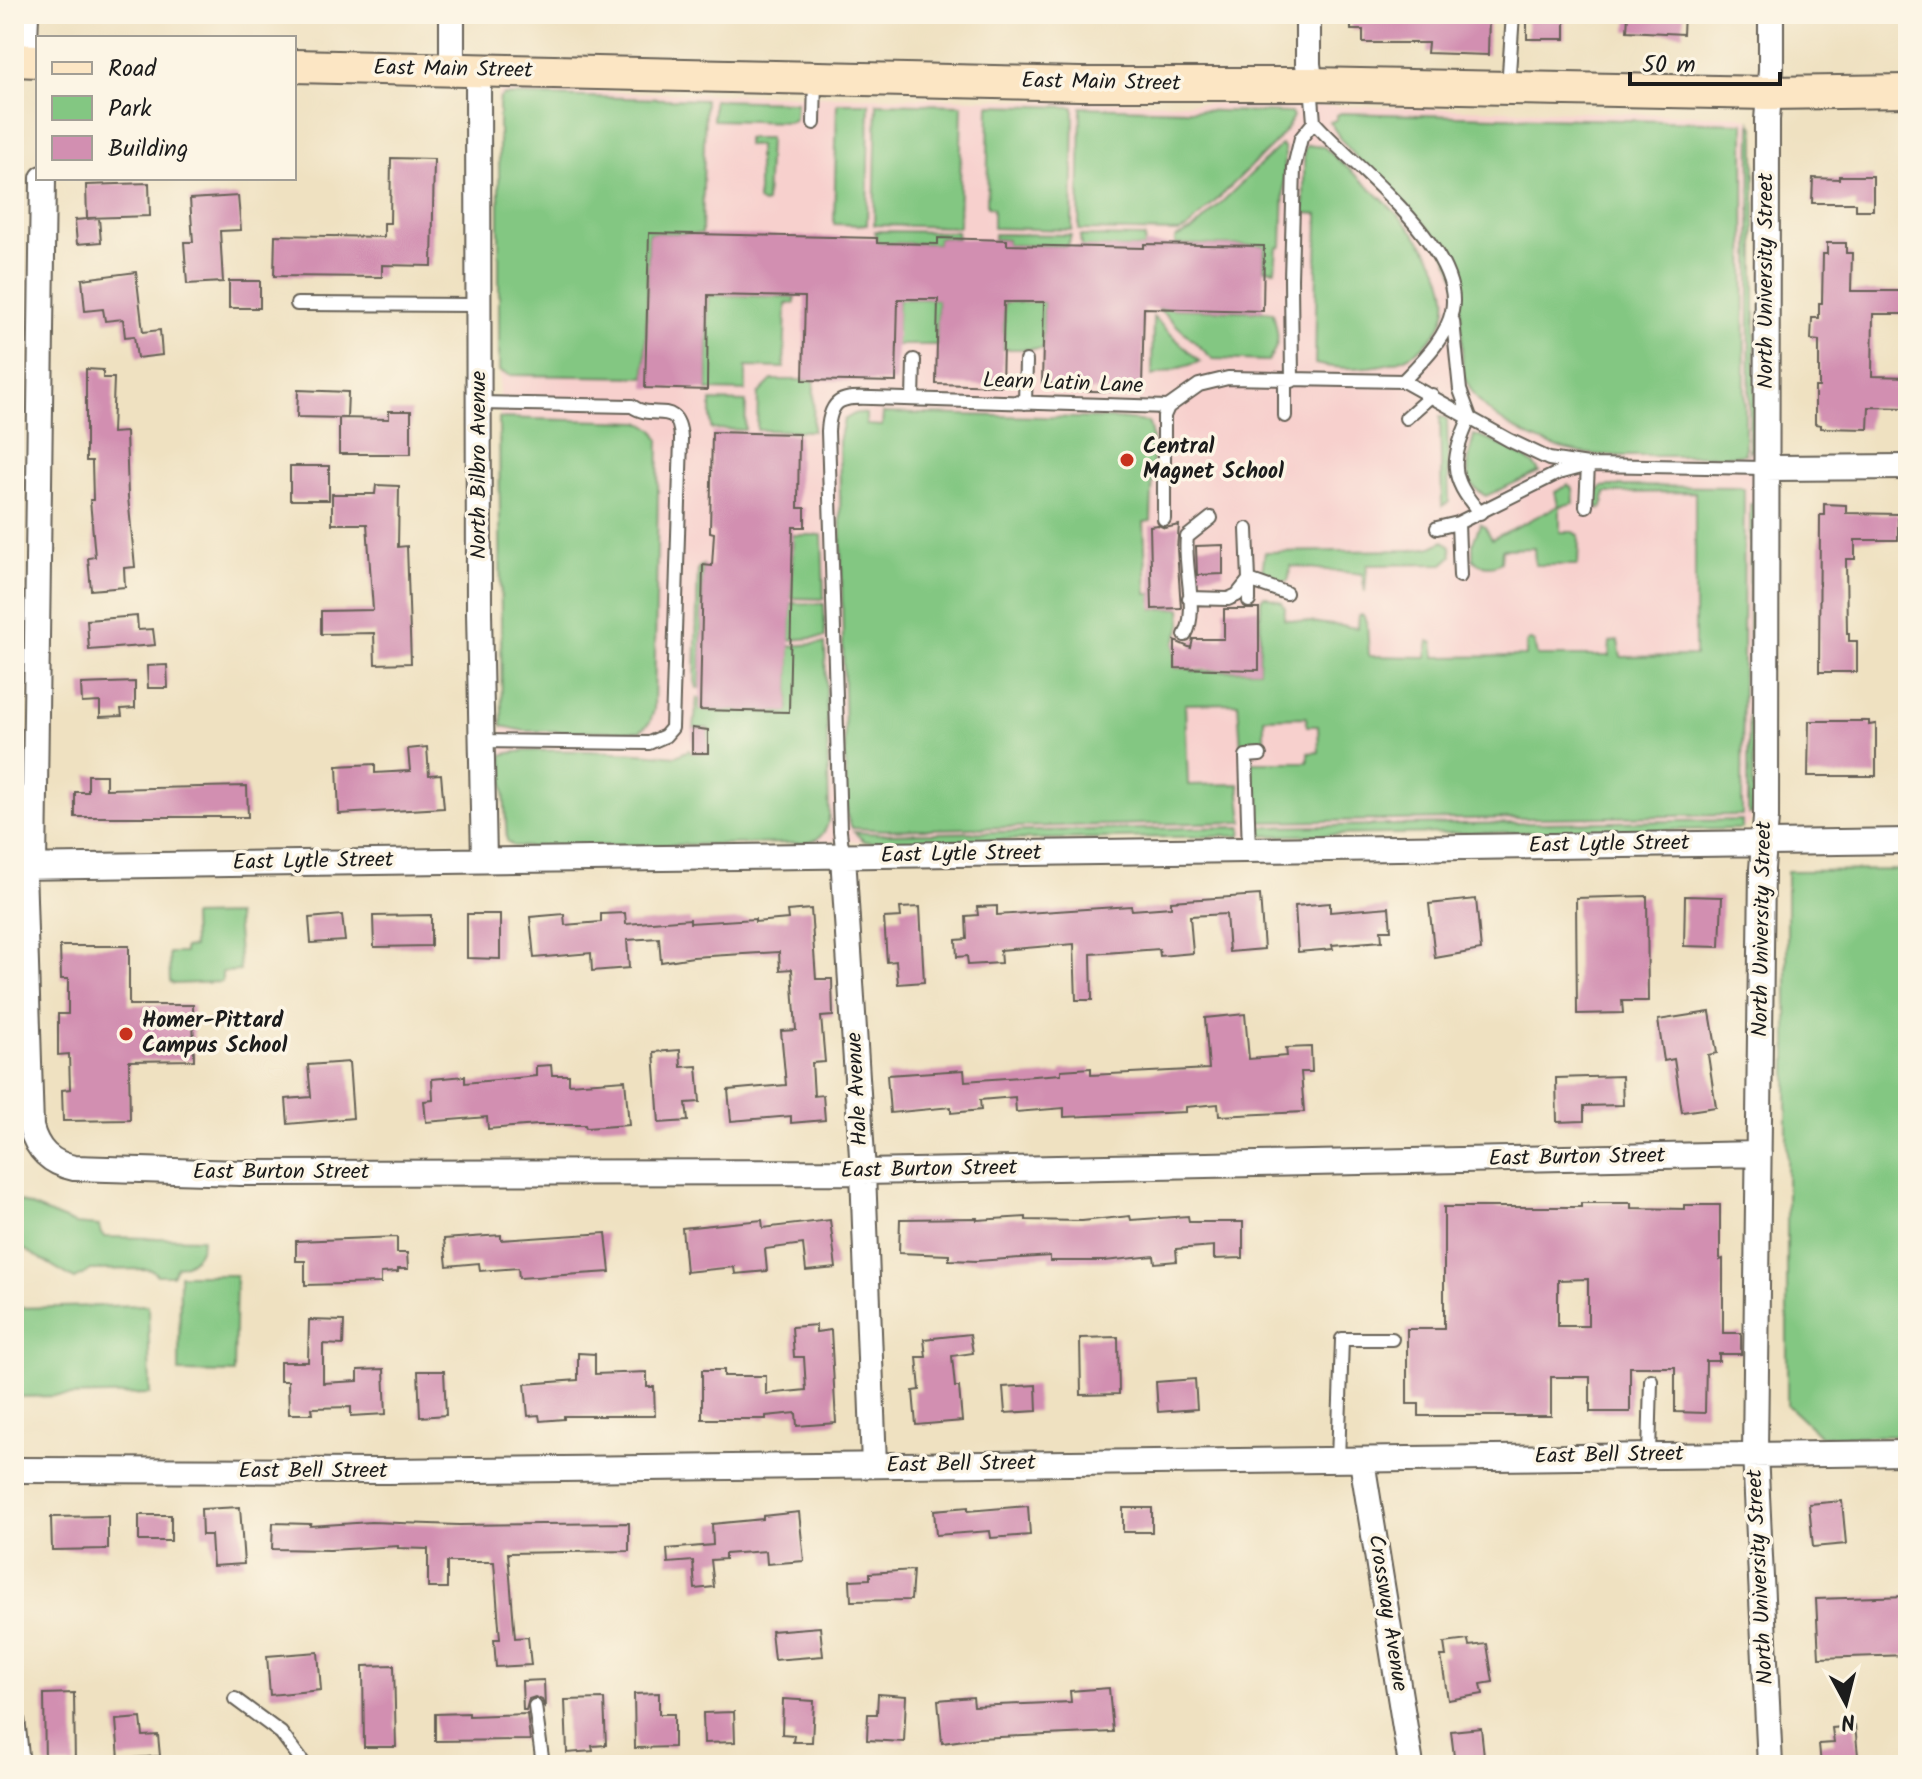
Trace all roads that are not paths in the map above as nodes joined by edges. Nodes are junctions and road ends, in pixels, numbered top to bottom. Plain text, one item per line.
1 (26, 14) edge
2 (452, 14) edge
3 (1308, 14) edge
4 (1513, 14) edge
5 (1771, 14) edge
6 (36, 57) edge
7 (14, 60) edge
8 (36, 60) edge
9 (296, 66) edge
10 (465, 70) junction
11 (815, 78) junction
12 (1311, 84) junction
13 (1508, 88) junction
14 (1908, 91) edge
15 (1768, 93) junction
16 (1314, 122) junction
17 (814, 123) dead end
18 (43, 180) edge
19 (297, 304) dead end
20 (478, 305) junction
21 (1453, 309) junction
22 (914, 360) dead end
23 (1026, 361) dead end
24 (1289, 381) junction
25 (1403, 381) junction
26 (1432, 395) junction
27 (913, 399) junction
28 (479, 403) junction
29 (1025, 403) junction
30 (1168, 407) junction
31 (1285, 416) dead end
32 (1470, 417) junction
33 (1406, 418) dead end
34 (1588, 465) junction
35 (1908, 467) edge
36 (1765, 468) junction
37 (1586, 506) dead end
38 (1480, 513) junction
39 (1211, 518) dead end
40 (1164, 519) dead end
41 (1458, 523) junction
42 (1437, 528) dead end
43 (1247, 529) dead end
44 (1460, 576) dead end
45 (1249, 580) junction
46 (1286, 593) dead end
47 (1189, 598) junction
48 (1249, 601) dead end
49 (1185, 635) dead end
50 (481, 741) junction
51 (1260, 755) dead end
52 (1908, 841) edge
53 (1764, 842) junction
54 (1249, 851) junction
55 (843, 856) junction
56 (484, 860) junction
57 (24, 867) edge
58 (1759, 1154) junction
59 (863, 1172) junction
60 (1392, 1339) dead end
61 (1651, 1380) dead end
62 (1755, 1453) junction
63 (1908, 1453) edge
64 (1649, 1455) junction
65 (1350, 1461) junction
66 (874, 1465) junction
67 (14, 1470) edge
68 (14, 1680) edge
69 (235, 1699) dead end
70 (535, 1706) dead end
71 (23, 1765) edge
72 (305, 1765) edge
73 (543, 1765) edge
74 (1411, 1765) edge
75 (1770, 1765) edge

1 - 6 street
2 - 10 street, North Bilbro Avenue
3 - 12 street
4 - 13 lane
5 - 15 street, North University Street
7 - 8 street
9 - 10 street, East Main Street
10 - 11 street, East Main Street
10 - 20 street, North Bilbro Avenue
11 - 12 street, East Main Street
11 - 17 lane
12 - 13 street, East Main Street
12 - 16 lane
13 - 15 street, East Main Street
14 - 15 street, East Main Street
15 - 36 street, North University Street
16 - 21 lane
16 - 24 lane
18 - 57 street, East Burton Street
19 - 20 lane
20 - 28 street, North Bilbro Avenue
21 - 25 lane
21 - 32 lane
22 - 27 lane
23 - 29 lane
24 - 25 lane, Learn Latin Lane
24 - 30 lane, Learn Latin Lane
24 - 31 lane
25 - 26 lane, Learn Latin Lane
26 - 32 lane, Learn Latin Lane
26 - 33 lane
27 - 29 lane, Learn Latin Lane
27 - 55 lane, Learn Latin Lane
28 - 50 street, North Bilbro Avenue
28 - 50 lane
29 - 30 lane, Learn Latin Lane
30 - 40 lane
32 - 34 lane, Learn Latin Lane
32 - 38 lane
34 - 36 lane, Learn Latin Lane
34 - 37 lane
34 - 38 lane
35 - 36 street
36 - 53 street, North University Street
38 - 41 lane
39 - 47 lane
41 - 42 lane
41 - 44 lane
43 - 45 lane
45 - 46 lane
45 - 47 lane
45 - 48 lane
47 - 49 lane
50 - 56 street, North Bilbro Avenue
51 - 54 lane
52 - 53 street, East Lytle Street
53 - 54 street, East Lytle Street
53 - 58 street, North University Street
54 - 55 street, East Lytle Street
55 - 56 street, East Lytle Street
55 - 59 street, Hale Avenue
56 - 57 street, East Lytle Street
57 - 59 street, East Burton Street
58 - 59 street, East Burton Street
58 - 62 street, North University Street
59 - 66 street, Hale Avenue
60 - 65 lane
61 - 64 lane
62 - 63 street, East Bell Street
62 - 64 street, East Bell Street
62 - 75 street, North University Street
64 - 65 street, East Bell Street
65 - 66 street, East Bell Street
65 - 74 street, Crossway Avenue
66 - 67 street, East Bell Street
68 - 71 lane
69 - 72 lane
70 - 73 lane

